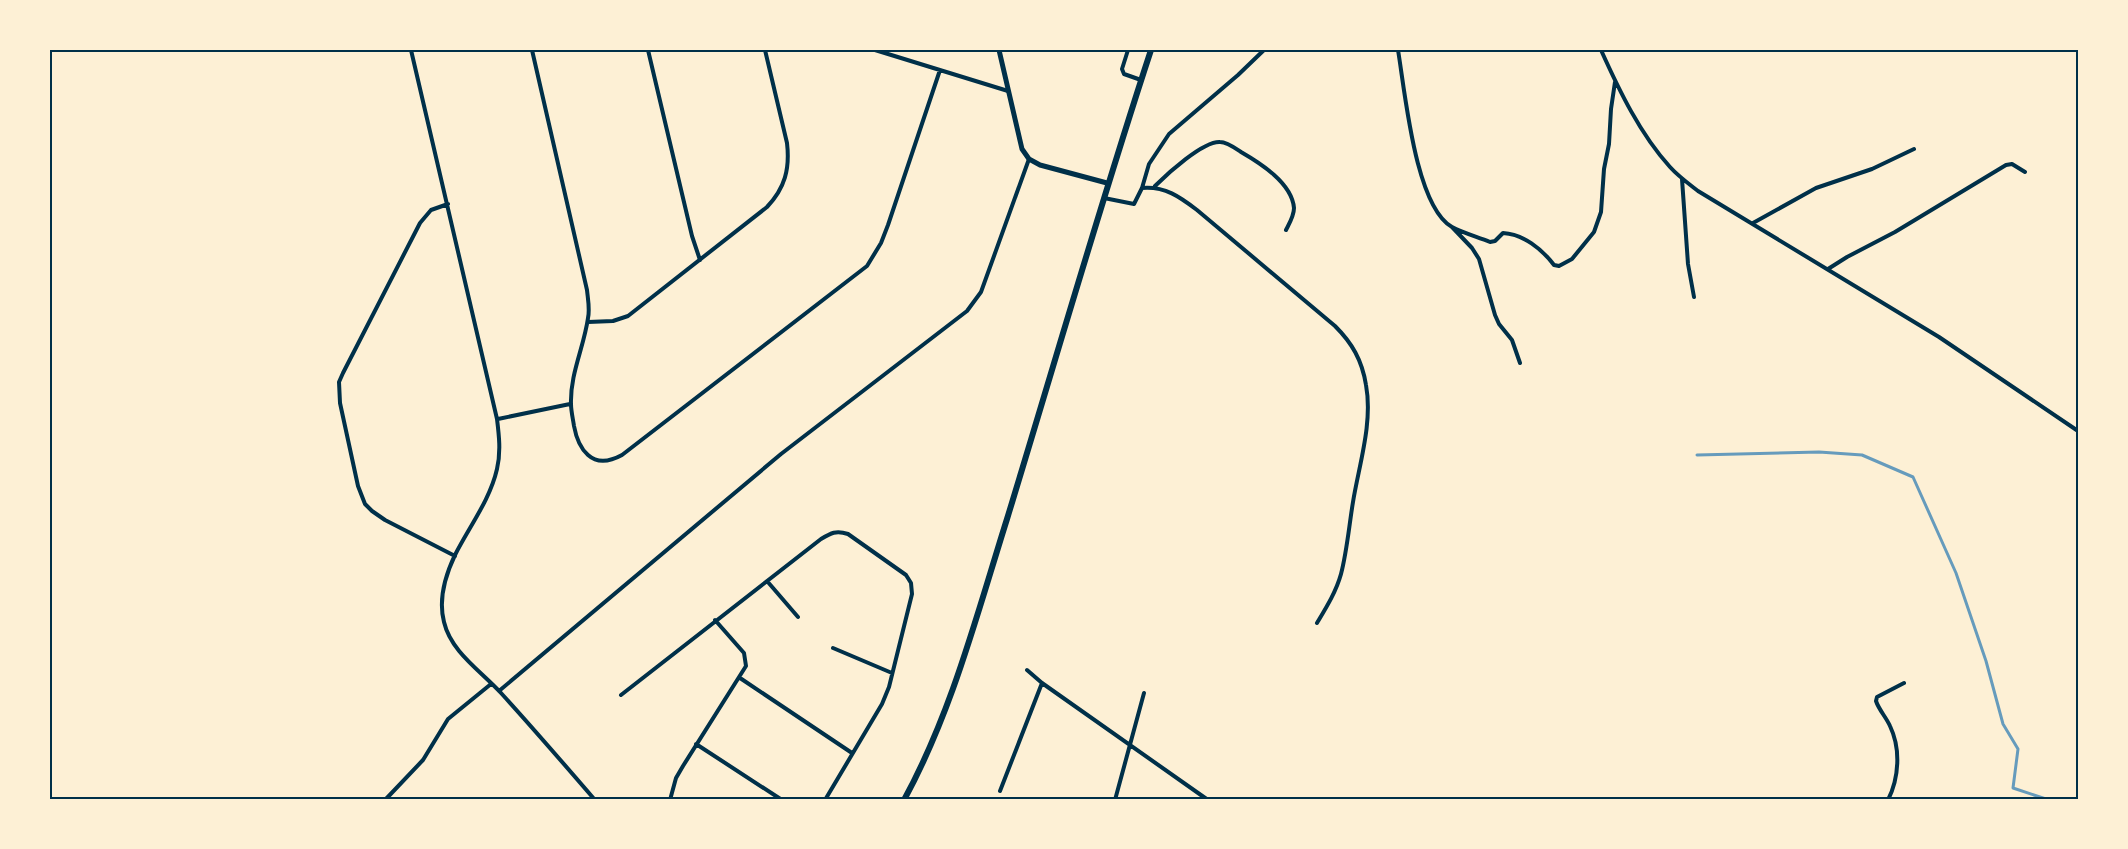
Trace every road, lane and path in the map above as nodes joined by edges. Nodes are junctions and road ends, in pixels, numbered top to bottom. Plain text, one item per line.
1 (411, 50) edge
2 (532, 50) edge
3 (648, 50) edge
4 (765, 50) edge
5 (874, 50) edge
6 (999, 50) edge
7 (1128, 50) edge
8 (1151, 50) edge
9 (1264, 50) edge
10 (1398, 50) edge
11 (1602, 50) edge
12 (940, 70) junction
13 (1141, 80) junction
14 (1615, 82) junction
15 (1009, 91) junction
16 (1914, 149) dead end
17 (1029, 159) junction
18 (2025, 172) dead end
19 (1682, 178) junction
20 (1107, 183) junction
21 (1155, 187) junction
22 (1142, 188) junction
23 (1103, 197) junction
24 (448, 204) junction
25 (1753, 223) junction
26 (1451, 227) junction
27 (1286, 230) dead end
28 (700, 260) junction
29 (1828, 270) junction
30 (1694, 297) dead end
31 (588, 322) junction
32 (1520, 363) dead end
33 (570, 404) junction
34 (497, 419) junction
35 (2079, 431) edge
36 (455, 556) junction
37 (768, 581) junction
38 (798, 616) dead end
39 (716, 620) junction
40 (1317, 623) dead end
41 (833, 648) dead end
42 (1027, 670) dead end
43 (892, 673) junction
44 (740, 678) junction
45 (1042, 683) junction
46 (1904, 683) dead end
47 (491, 684) junction
48 (499, 691) junction
49 (1144, 693) dead end
50 (621, 695) dead end
51 (1129, 743) junction
52 (696, 744) junction
53 (852, 753) junction
54 (1000, 791) dead end
55 (385, 800) edge
56 (595, 800) edge
57 (670, 800) edge
58 (782, 800) edge
59 (825, 800) edge
60 (904, 800) edge
61 (1115, 800) edge
62 (1208, 800) edge
63 (1888, 800) edge

1 - 24 street
2 - 31 street
3 - 28 street
4 - 28 street
5 - 12 street
6 - 15 street
7 - 13 street
8 - 13 main road
9 - 22 street
10 - 26 street
11 - 14 street
12 - 15 street
12 - 33 street
13 - 20 main road
14 - 19 street
14 - 26 street
15 - 17 street
16 - 25 street
17 - 20 street
17 - 48 street
18 - 29 street
19 - 25 street
19 - 30 street
20 - 23 main road
21 - 22 street
21 - 27 street
21 - 40 street
22 - 23 street
23 - 60 main road
24 - 34 street
24 - 36 street
25 - 29 street
26 - 32 street
28 - 31 street
29 - 35 street
31 - 33 street
33 - 34 street
34 - 36 street
36 - 47 street
37 - 38 street
37 - 39 street
37 - 43 street
39 - 44 street
39 - 50 street
41 - 43 street
42 - 45 street
43 - 53 street
44 - 52 street
44 - 53 street
45 - 51 street
45 - 54 street
46 - 63 street
47 - 48 street
47 - 55 street
48 - 56 street
49 - 51 street
51 - 61 street
51 - 62 street
52 - 57 street
52 - 58 street
53 - 59 street

